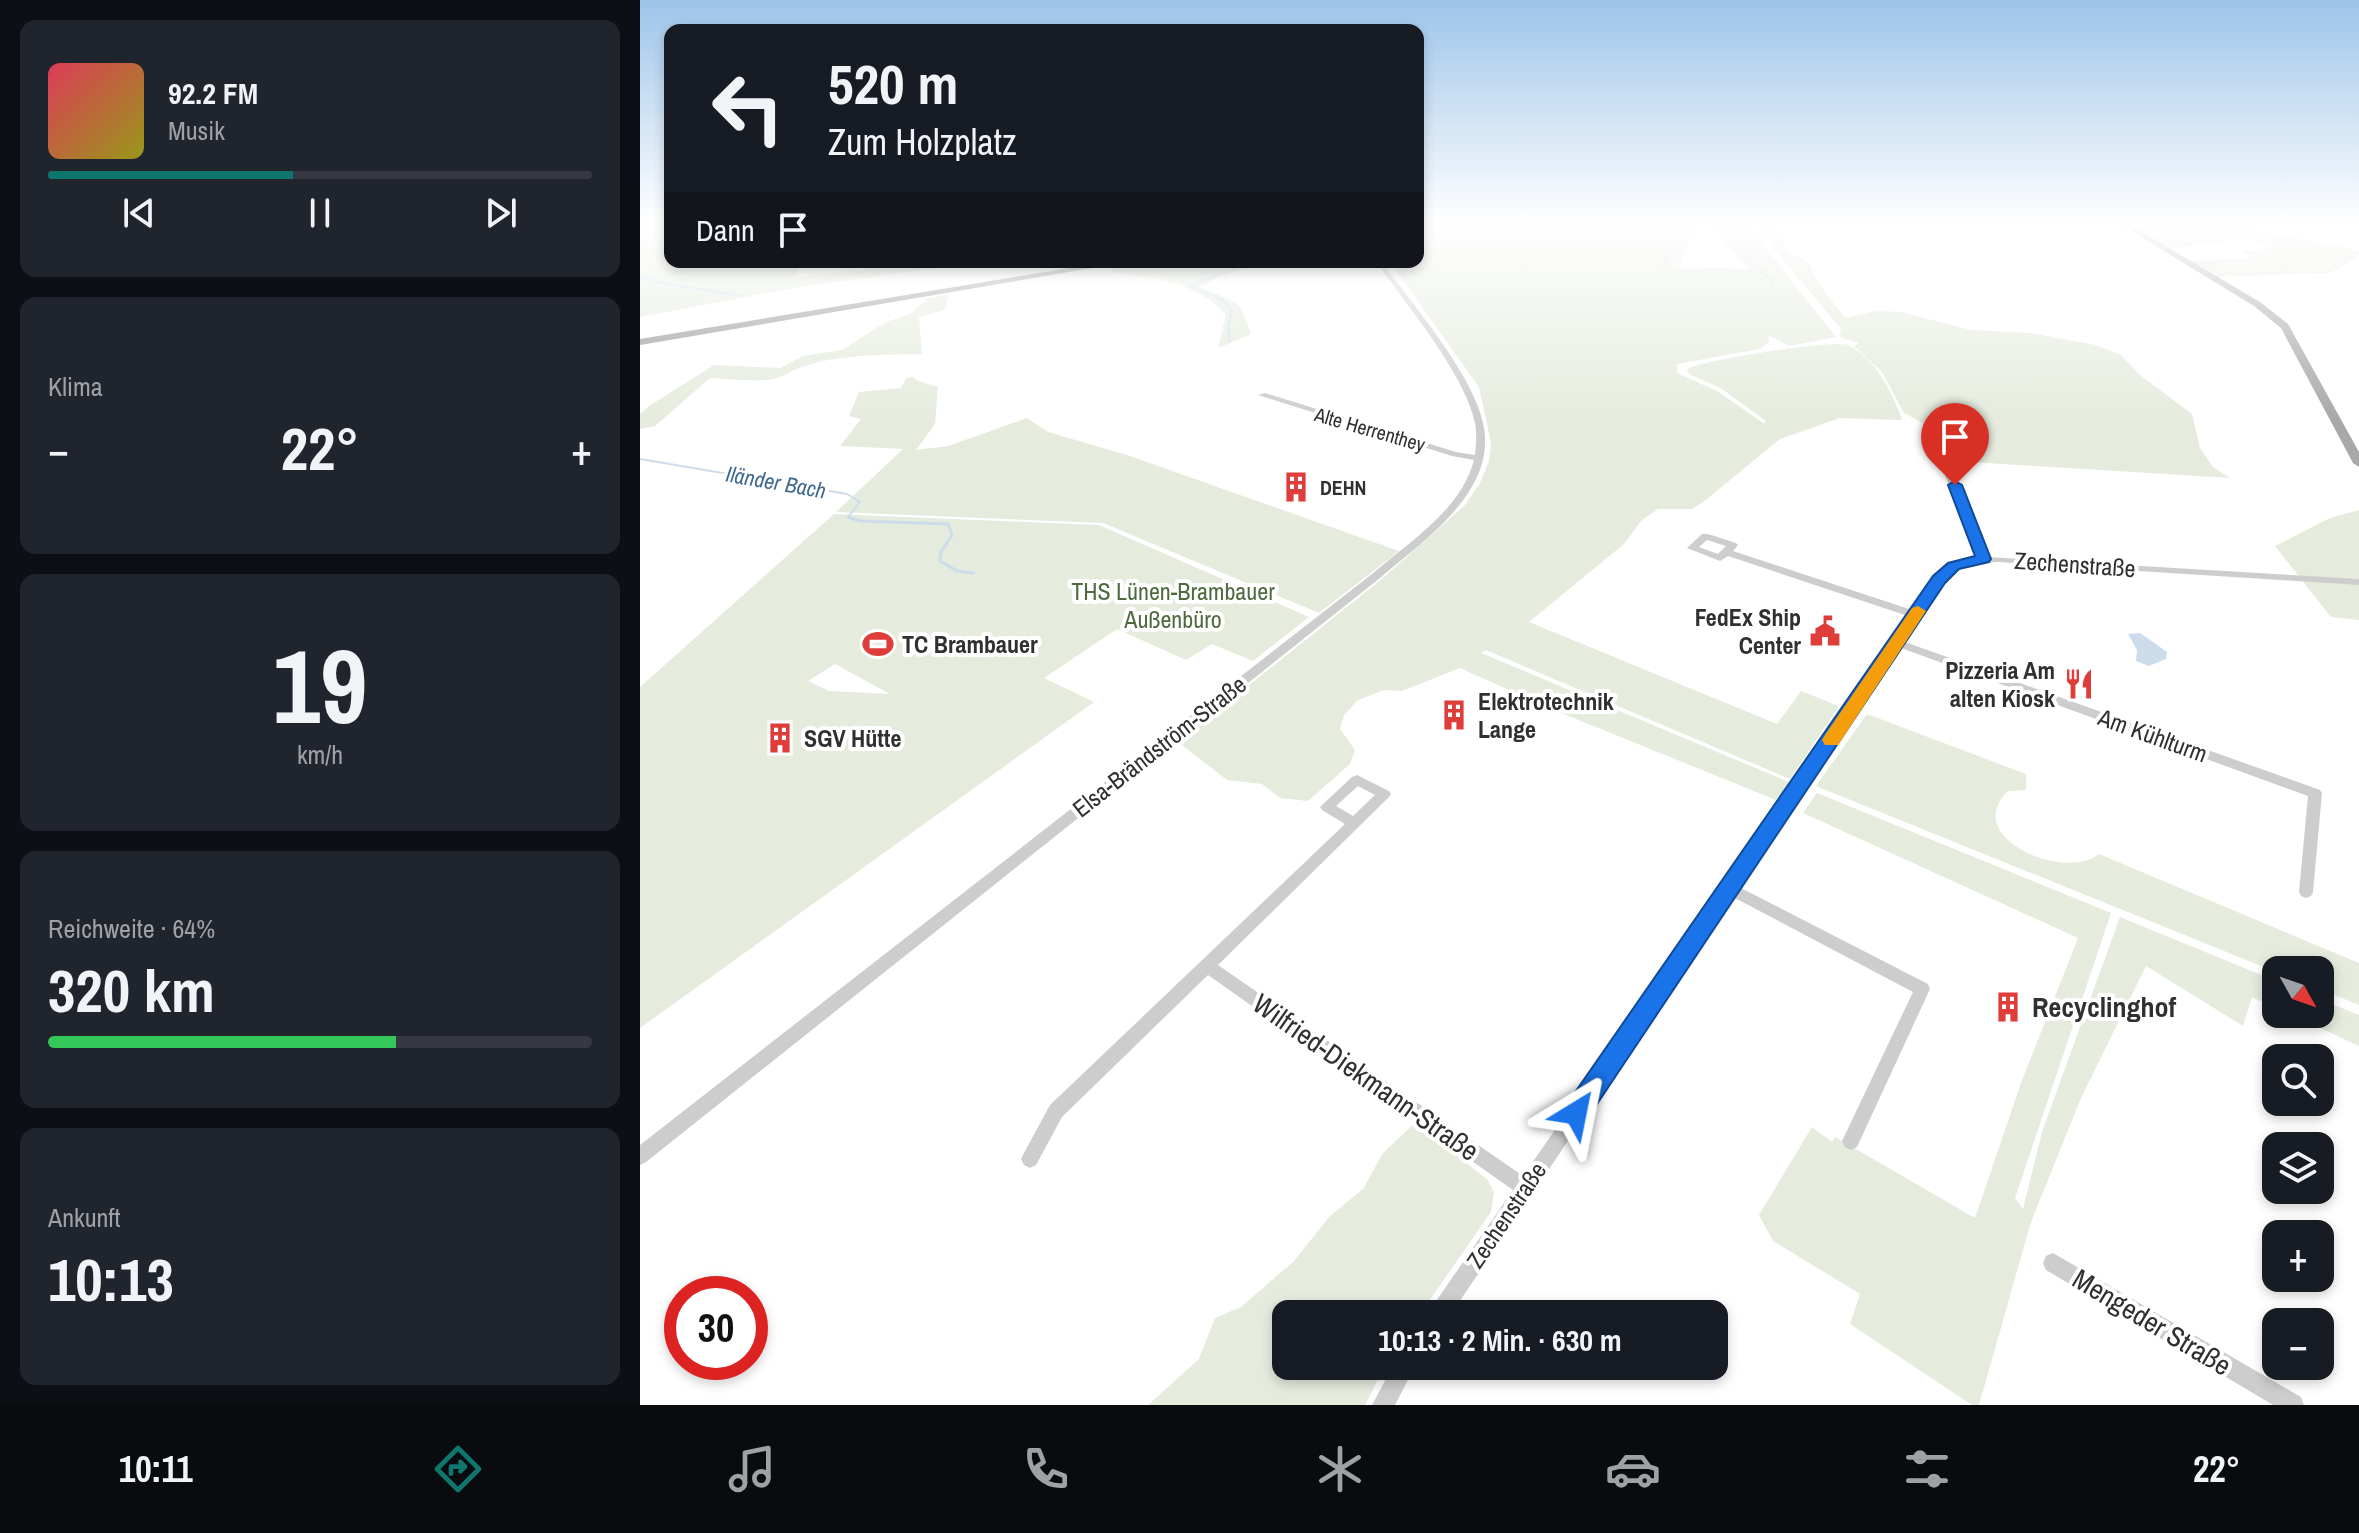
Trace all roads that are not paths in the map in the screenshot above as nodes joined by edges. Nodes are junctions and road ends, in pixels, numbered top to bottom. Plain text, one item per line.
1 (946, 288) edge
2 (963, 288) edge
3 (1396, 288) edge
4 (2230, 288) edge
5 (640, 339) edge
6 (1262, 395) dead end
7 (1480, 458) junction
8 (2359, 463) edge
9 (1949, 475) dead end
10 (1726, 552) dead end
11 (1984, 559) junction
12 (2359, 582) edge
13 (1915, 615) junction
14 (1897, 643) junction
15 (1355, 823) dead end
16 (1730, 889) junction
17 (2306, 892) dead end
18 (1207, 966) junction
19 (1851, 1141) dead end
20 (640, 1156) edge
21 (1030, 1159) dead end
22 (1525, 1188) junction
23 (2053, 1263) dead end
24 (1449, 1300) edge
25 (1397, 1380) edge
26 (1383, 1405) edge
27 (2293, 1405) edge

1 - 5 highway
2 - 5 highway
3 - 7 street, Elsa-Brändström-Straße
4 - 8 main road
6 - 7 street, Alte Herrenthey
7 - 20 street, Elsa-Brändström-Straße
9 - 11 street
10 - 13 street
11 - 12 street, Zechenstraße
11 - 13 street, Zechenstraße
13 - 14 street, Zechenstraße
14 - 16 street, Zechenstraße
14 - 17 street, Am Kühlturm
15 - 18 street
16 - 19 street
16 - 22 street, Zechenstraße
18 - 21 street
18 - 22 street, Wilfried-Diekmann-Straße
22 - 24 street, Zechenstraße
23 - 27 street, Mengeder Straße
25 - 26 street

